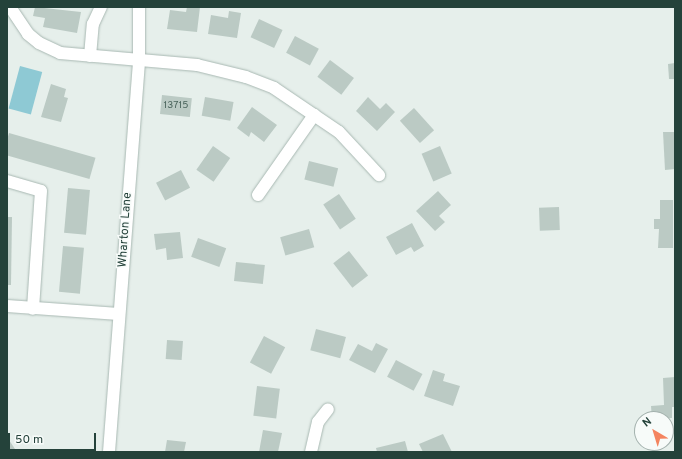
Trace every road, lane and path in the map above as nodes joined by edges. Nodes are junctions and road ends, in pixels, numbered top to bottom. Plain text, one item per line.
1 (10, 7) edge
2 (102, 7) edge
3 (139, 7) edge
4 (90, 56) junction
5 (139, 59) junction
6 (314, 115) junction
7 (379, 175) dead end
8 (7, 181) edge
9 (258, 195) dead end
10 (7, 306) edge
11 (33, 308) junction
12 (120, 314) junction
13 (328, 409) dead end
14 (109, 452) edge
15 (311, 452) edge

1 - 4 street
2 - 4 street
3 - 5 street, Wharton Lane
4 - 5 street
5 - 6 street
5 - 12 street, Wharton Lane
6 - 7 street
6 - 9 street
8 - 11 street
10 - 11 street
11 - 12 street
12 - 14 street, Wharton Lane
13 - 15 street

